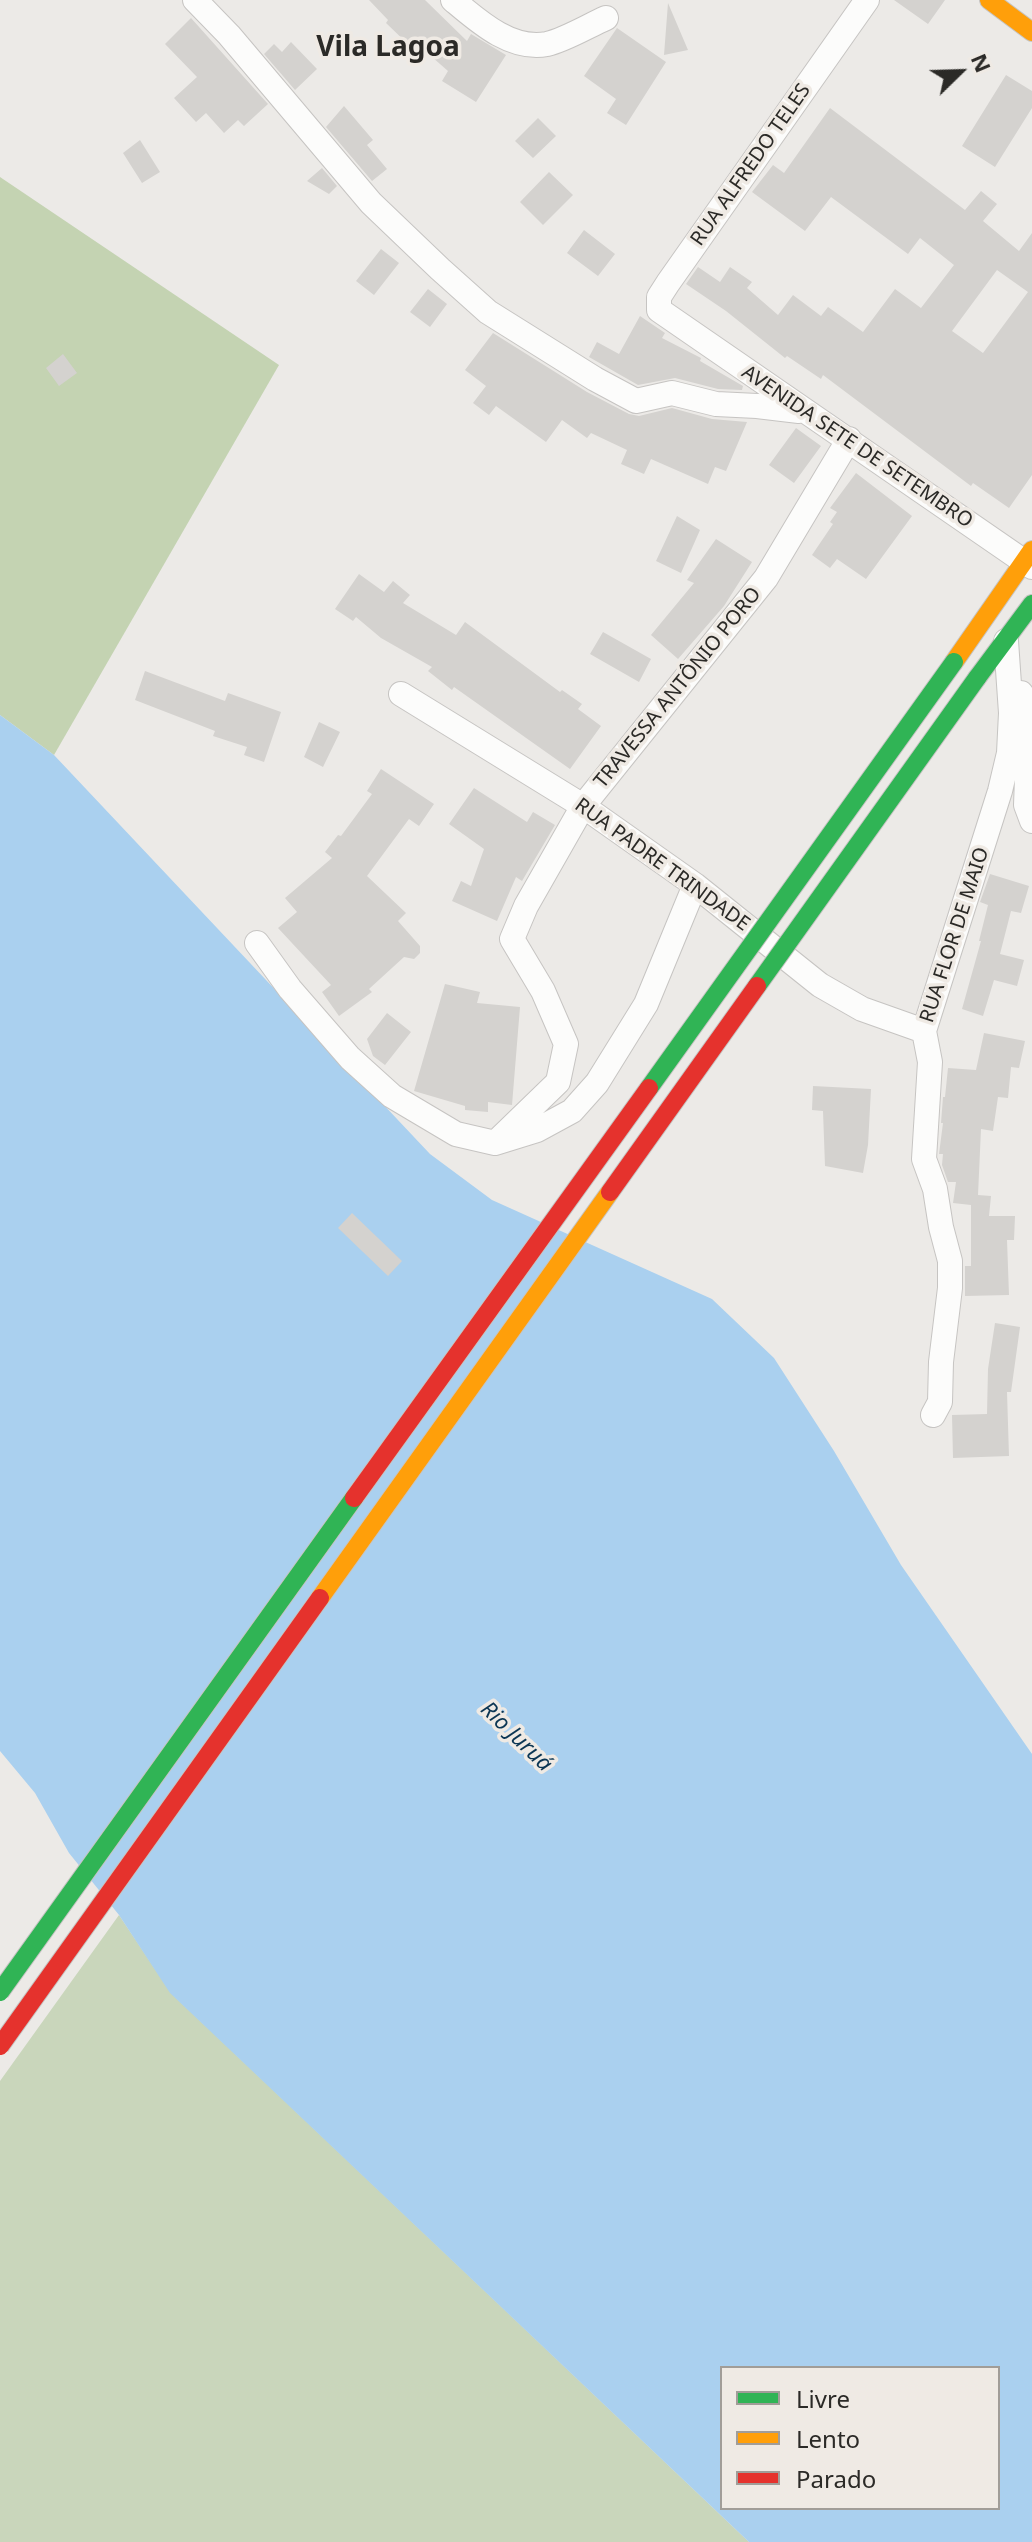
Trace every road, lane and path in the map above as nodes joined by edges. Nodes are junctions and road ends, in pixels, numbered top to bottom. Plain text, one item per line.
1 (195, 0) edge
2 (453, 0) edge
3 (867, 0) edge
4 (989, 0) edge
5 (606, 18) dead end
6 (1032, 32) edge
7 (681, 326) joint
8 (805, 412) junction
9 (849, 439) junction
10 (1029, 560) edge
11 (1032, 604) edge
12 (1006, 641) junction
13 (1008, 675) junction
14 (401, 694) dead end
15 (583, 806) junction
16 (1032, 821) edge
17 (695, 885) junction
18 (257, 943) dead end
19 (924, 1031) junction
20 (495, 1143) junction
21 (933, 1415) dead end
22 (0, 1992) edge
23 (0, 2046) edge

1 - 8 street
2 - 5 street
3 - 7 street, RUA ALFREDO TELES
4 - 6 main road
7 - 8 street, AVENIDA SETE DE SETEMBRO
8 - 9 street, AVENIDA SETE DE SETEMBRO
9 - 10 street, AVENIDA SETE DE SETEMBRO
9 - 15 street, TRAVESSA ANTÔNIO PORO
10 - 22 main road, bridge
11 - 12 main road
12 - 13 street, RUA FLOR DE MAIO
12 - 23 main road, bridge
13 - 16 street
13 - 19 street, RUA FLOR DE MAIO
14 - 15 street, RUA PADRE TRINDADE
15 - 17 street, RUA PADRE TRINDADE
15 - 20 street, TRAVESSA ANTÔNIO PORO
17 - 19 street, RUA PADRE TRINDADE
17 - 20 street
18 - 20 street
19 - 21 street, RUA FLOR DE MAIO

